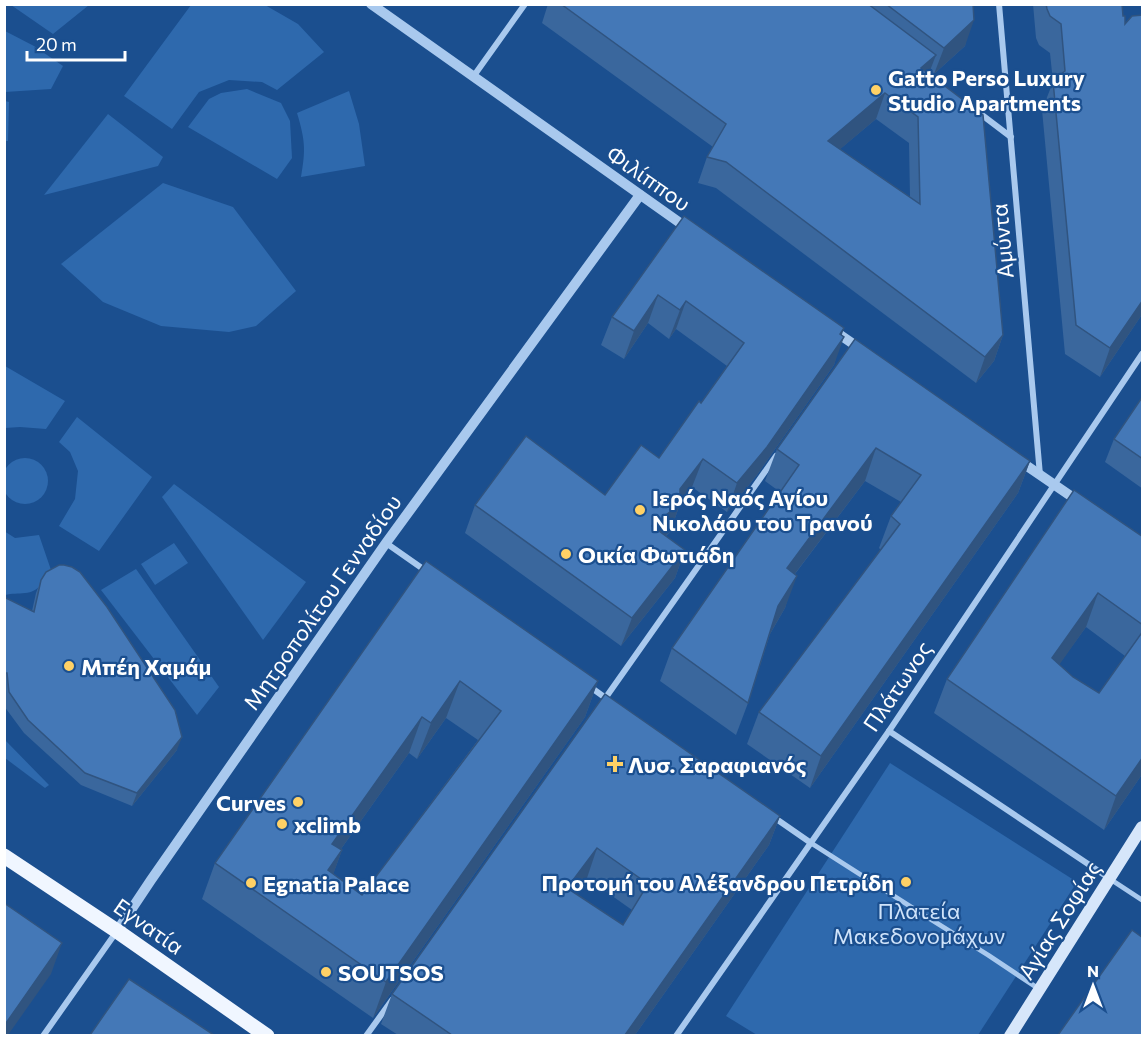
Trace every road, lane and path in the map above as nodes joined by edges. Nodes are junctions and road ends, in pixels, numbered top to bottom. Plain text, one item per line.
1 (371, 4) edge
2 (525, 4) edge
3 (999, 4) edge
4 (473, 77) junction
5 (973, 109) edge
6 (1011, 137) junction
7 (640, 195) junction
8 (699, 236) edge
9 (825, 325) edge
10 (1143, 354) edge
11 (874, 359) edge
12 (1140, 363) edge
13 (782, 448) edge
14 (1011, 454) edge
15 (1040, 475) junction
16 (1053, 484) junction
17 (1085, 506) edge
18 (386, 543) junction
19 (434, 577) edge
20 (586, 684) edge
21 (606, 698) junction
22 (615, 705) edge
23 (599, 707) edge
24 (889, 731) junction
25 (762, 808) edge
26 (1143, 827) edge
27 (811, 843) junction
28 (4, 856) edge
29 (1109, 878) junction
30 (1143, 900) edge
31 (117, 931) junction
32 (1040, 990) junction
33 (394, 997) edge
34 (43, 1035) edge
35 (267, 1035) edge
36 (366, 1035) edge
37 (676, 1035) edge
38 (1010, 1035) edge

1 - 4 street, Φιλίππου
2 - 4 street
3 - 6 street, Αμύντα
4 - 7 street, Φιλίππου
5 - 6 street
6 - 15 street, Αμύντα
7 - 8 street, Φιλίππου
7 - 18 street, Μητροπολίτου Γενναδίου
9 - 11 street
10 - 12 street, Πλάτωνος
12 - 16 street, Πλάτωνος
13 - 21 street
14 - 15 street
15 - 16 street
16 - 17 street
16 - 24 street, Πλάτωνος
18 - 19 street
18 - 31 street, Μητροπολίτου Γενναδίου
20 - 21 street
21 - 22 street
21 - 23 street
24 - 27 street, Πλάτωνος
24 - 29 street
25 - 27 street
26 - 29 main road, Αγίας Σοφίας
27 - 32 street
27 - 37 street, Πλάτωνος
28 - 31 main road, Εγνατία
29 - 30 street
29 - 32 main road, Αγίας Σοφίας
31 - 34 street, Μητροπολίτου Γενναδίου
31 - 35 main road, Εγνατία
32 - 38 main road, Αγίας Σοφίας
33 - 36 street

